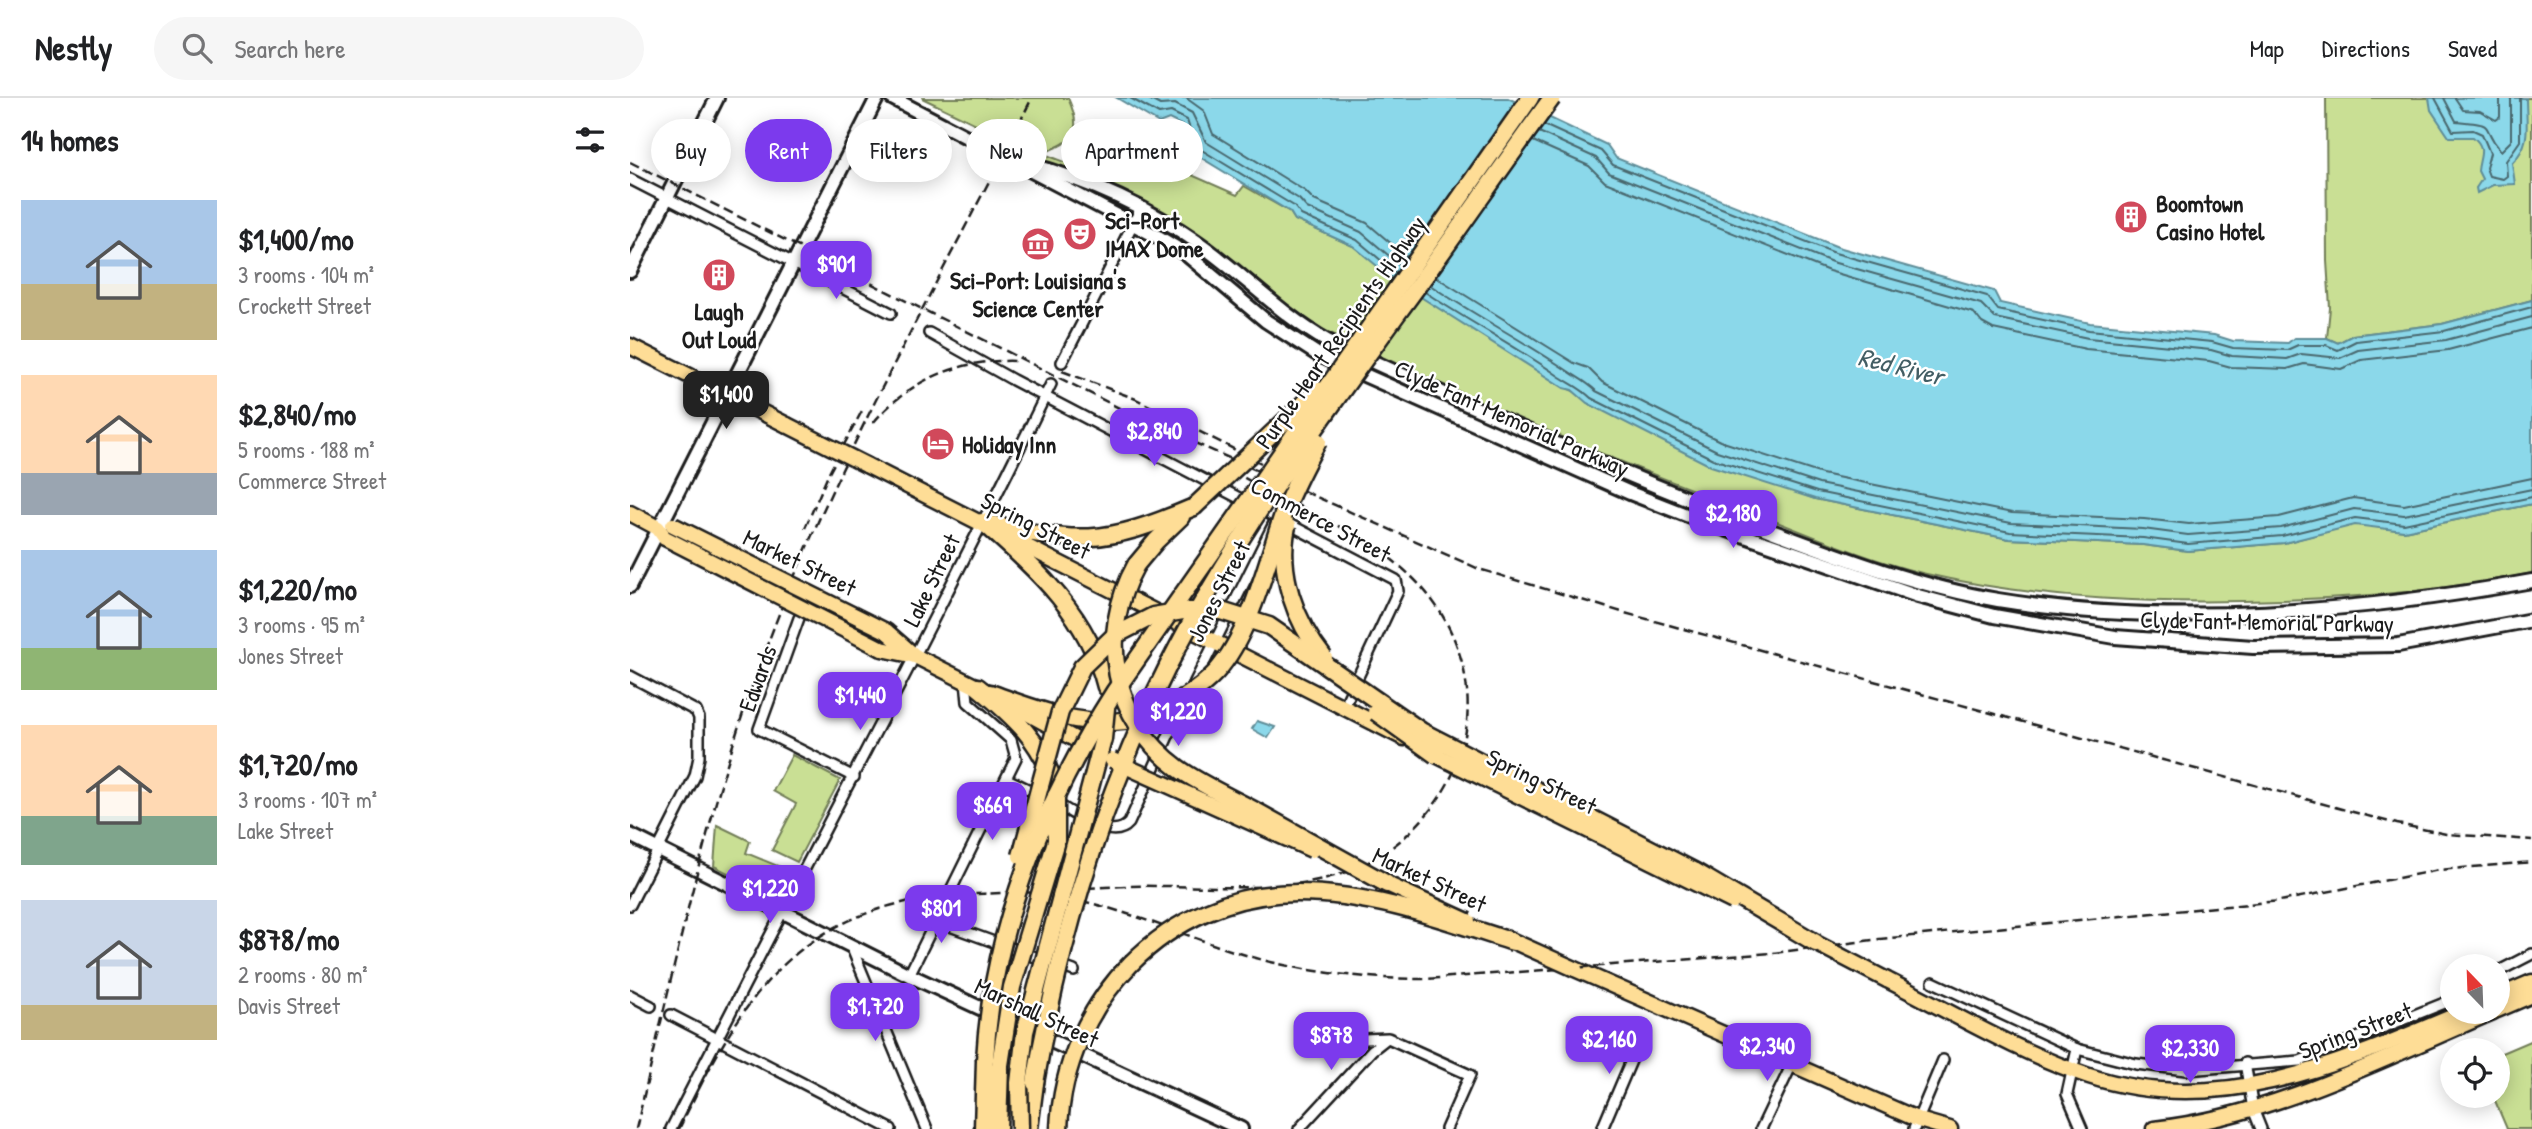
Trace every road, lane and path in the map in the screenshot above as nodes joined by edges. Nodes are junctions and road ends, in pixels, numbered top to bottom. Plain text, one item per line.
1 (717, 98) edge
2 (877, 98) edge
3 (892, 98) edge
4 (1529, 98) edge
5 (1552, 98) edge
6 (966, 135) edge
7 (1047, 170) edge
8 (630, 178) edge
9 (1047, 180) edge
10 (667, 198) junction
11 (1141, 208) junction
12 (1133, 223) junction
13 (794, 263) junction
14 (630, 271) edge
15 (891, 313) dead end
16 (929, 333) dead end
17 (630, 346) edge
18 (1062, 362) dead end
19 (1343, 377) junction
20 (1051, 384) dead end
21 (726, 394) junction
22 (1045, 397) junction
23 (1303, 472) junction
24 (1194, 507) junction
25 (630, 513) edge
26 (1276, 517) junction
27 (982, 522) junction
28 (662, 533) junction
29 (2532, 581) edge
30 (630, 586) edge
31 (799, 618) dead end
32 (2532, 620) edge
33 (1215, 642) junction
34 (915, 656) junction
35 (630, 676) edge
36 (978, 687) junction
37 (1348, 698) dead end
38 (1436, 755) junction
39 (854, 777) junction
40 (1007, 779) junction
41 (630, 835) edge
42 (658, 849) junction
43 (1387, 884) junction
44 (630, 905) edge
45 (784, 913) junction
46 (936, 920) junction
47 (1007, 920) junction
48 (1513, 942) junction
49 (1816, 943) junction
50 (851, 946) junction
51 (2532, 954) edge
52 (2510, 965) edge
53 (1074, 971) dead end
54 (909, 975) junction
55 (1934, 982) dead end
56 (2532, 982) edge
57 (2510, 991) edge
58 (630, 995) edge
59 (2532, 995) edge
60 (2440, 1005) edge
61 (2510, 1005) edge
62 (651, 1006) dead end
63 (671, 1015) dead end
64 (2440, 1022) edge
65 (2464, 1024) edge
66 (1642, 1035) dead end
67 (715, 1038) junction
68 (1388, 1038) junction
69 (1318, 1041) dead end
70 (2077, 1049) junction
71 (1942, 1060) dead end
72 (993, 1063) junction
73 (2245, 1063) junction
74 (1792, 1064) junction
75 (2072, 1069) junction
76 (2248, 1087) junction
77 (2253, 1110) junction
78 (1917, 1124) edge
79 (671, 1129) edge
80 (891, 1129) edge
81 (927, 1129) edge
82 (983, 1129) edge
83 (998, 1129) edge
84 (1020, 1129) edge
85 (1029, 1129) edge
86 (1059, 1129) edge
87 (1241, 1129) edge
88 (1299, 1129) edge
89 (1446, 1129) edge
90 (1602, 1129) edge
91 (1761, 1129) edge
92 (1932, 1129) edge
93 (1950, 1129) edge
94 (2082, 1129) edge
95 (2154, 1129) edge
96 (2261, 1129) edge

1 - 10 main road
2 - 13 main road
3 - 6 main road, Clyde Fant Memorial Parkway
4 - 19 highway, Purple Heart Recipients Highway, bridge
5 - 19 highway, Purple Heart Recipients Highway, bridge
7 - 11 main road, Clyde Fant Memorial Parkway
8 - 10 street
9 - 12 main road, Clyde Fant Memorial Parkway
10 - 13 street
10 - 14 main road
11 - 12 street
11 - 29 main road, Clyde Fant Memorial Parkway
12 - 18 street
12 - 32 main road, Clyde Fant Memorial Parkway
13 - 15 street
13 - 21 main road
16 - 22 street, Commerce Street
17 - 21 main road, Spring Street
19 - 23 highway, bridge
19 - 24 highway, bridge
19 - 47 highway, Purple Heart Recipients Highway, bridge
19 - 85 highway, Purple Heart Recipients Highway, bridge
20 - 22 street, Lake Street
21 - 27 main road, Spring Street, bridge
21 - 28 main road
22 - 26 street, Commerce Street
22 - 27 street, Lake Street
23 - 36 highway, bridge
23 - 38 highway, bridge
24 - 27 highway
24 - 43 highway, bridge
25 - 28 main road, Market Street
26 - 33 street, Jones Street
26 - 37 street, Commerce Street
27 - 33 main road, Spring Street
27 - 34 street, Lake Street
27 - 84 highway, bridge
28 - 30 main road
28 - 34 main road, Market Street, bridge
28 - 34 main road, Market Street, bridge
31 - 39 street, Edwards
33 - 38 main road, Spring Street, bridge
33 - 40 street, Jones Street
34 - 36 main road, Market Street
34 - 39 street, Lake Street
35 - 42 street
36 - 40 street
36 - 43 main road, Market Street, bridge
36 - 72 highway, bridge
38 - 49 main road, Spring Street, bridge
39 - 45 street, Lake Street
40 - 46 street
41 - 42 main road, Marshall Street
42 - 44 street
42 - 45 main road, Marshall Street
43 - 48 main road, Market Street, bridge
45 - 50 main road, Marshall Street
45 - 67 street, Lake Street
46 - 53 street
46 - 54 street
47 - 49 highway, bridge
47 - 72 highway, Purple Heart Recipients Highway, bridge
48 - 74 main road, Market Street, bridge
48 - 86 highway, bridge
49 - 75 main road, Spring Street, bridge
50 - 54 main road, Marshall Street
50 - 81 street
51 - 52 street
54 - 87 main road, Marshall Street
55 - 70 street
56 - 57 main road
58 - 62 street
59 - 61 main road, Spring Street
60 - 73 street
63 - 67 street
64 - 76 main road, Spring Street
65 - 77 main road, Spring Street
66 - 90 street
67 - 79 street, Lake Street
67 - 80 street
68 - 69 street
68 - 88 street
68 - 89 street
70 - 73 street
70 - 75 street
71 - 78 street
72 - 82 highway, Purple Heart Recipients Highway
72 - 83 highway
73 - 76 street
74 - 78 main road, Market Street
74 - 91 street
75 - 76 main road, Spring Street
75 - 94 street
76 - 77 street
77 - 95 main road, Spring Street
77 - 96 street
78 - 92 street, Market Street
78 - 93 main road

